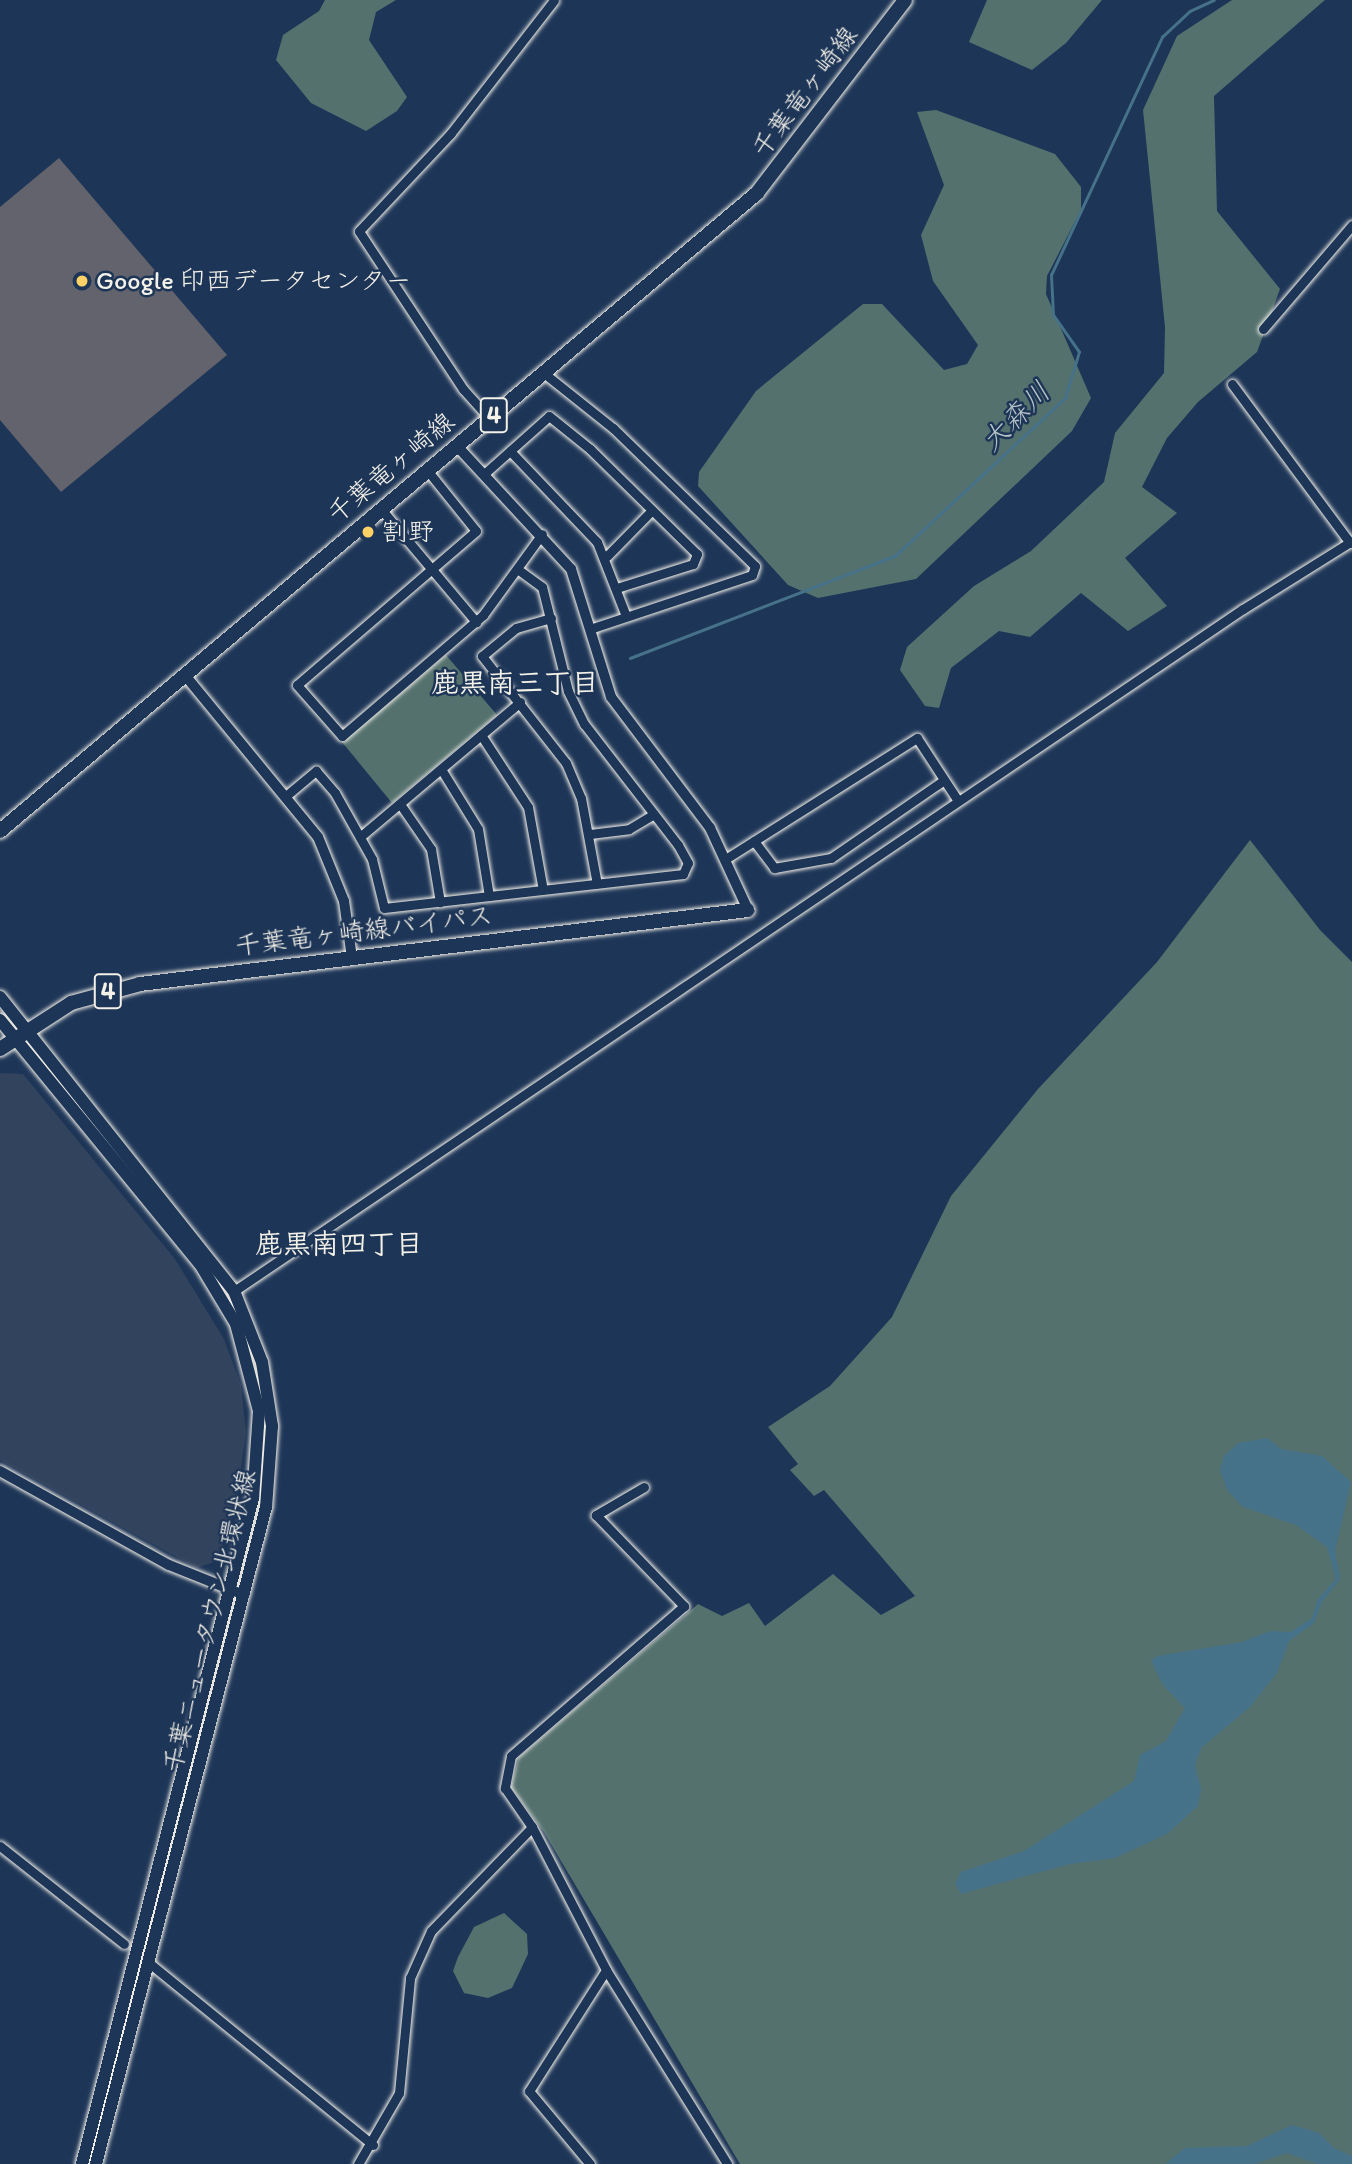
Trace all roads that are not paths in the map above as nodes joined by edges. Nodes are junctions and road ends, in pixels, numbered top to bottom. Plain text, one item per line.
1 (554, 0) edge
2 (905, 0) edge
3 (1352, 225) edge
4 (1263, 329) dead end
5 (545, 374) junction
6 (1232, 384) dead end
7 (490, 419) junction
8 (457, 446) junction
9 (510, 451) junction
10 (427, 470) junction
11 (484, 474) junction
12 (380, 509) junction
13 (652, 510) junction
14 (542, 534) junction
15 (1351, 542) edge
16 (607, 556) junction
17 (432, 569) junction
18 (519, 569) junction
19 (617, 588) junction
20 (626, 616) junction
21 (551, 618) junction
22 (476, 622) junction
23 (590, 629) junction
24 (184, 674) junction
25 (520, 702) junction
26 (481, 735) junction
27 (441, 769) junction
28 (944, 780) junction
29 (286, 795) junction
30 (958, 801) junction
31 (400, 804) junction
32 (652, 815) junction
33 (0, 831) edge
34 (590, 834) junction
35 (361, 836) junction
36 (754, 841) junction
37 (727, 858) junction
38 (597, 884) junction
39 (543, 890) junction
40 (489, 896) junction
41 (440, 902) junction
42 (748, 910) joint
43 (352, 958) junction
44 (0, 997) edge
45 (0, 1020) edge
46 (20, 1033) junction
47 (0, 1049) edge
48 (234, 1291) junction
49 (0, 1471) edge
50 (645, 1488) dead end
51 (230, 1591) junction
52 (244, 1595) junction
53 (532, 1827) junction
54 (0, 1846) edge
55 (124, 1944) dead end
56 (148, 1962) junction
57 (606, 1970) junction
58 (373, 2145) junction
59 (82, 2164) edge
60 (96, 2164) edge
61 (358, 2164) edge
62 (590, 2164) edge
63 (727, 2164) edge

1 - 7 street
2 - 5 main road, 千葉竜ヶ崎線 / 4
3 - 4 street
5 - 7 main road, 千葉竜ヶ崎線 / 4
5 - 20 street
6 - 15 street
7 - 8 main road, 千葉竜ヶ崎線 / 4
8 - 10 main road, 千葉竜ヶ崎線 / 4
8 - 11 street
9 - 11 street
9 - 13 street
9 - 16 street
10 - 12 main road, 千葉竜ヶ崎線 / 4
10 - 17 street
11 - 14 street
12 - 17 street
12 - 24 main road, 千葉竜ヶ崎線 / 4
13 - 16 street
13 - 19 street
14 - 18 street
14 - 23 street
15 - 30 street
16 - 19 street
17 - 22 street
17 - 22 street
18 - 21 street
18 - 22 street
19 - 20 street
20 - 23 street
21 - 25 street
21 - 32 street
23 - 37 street
24 - 29 street
24 - 33 main road, 千葉竜ヶ崎線 / 4
25 - 26 street
25 - 34 street
26 - 27 street
26 - 39 street
27 - 31 street
27 - 40 street
28 - 30 street
28 - 36 street
28 - 36 street
29 - 35 street
29 - 43 street
30 - 48 street
31 - 35 street
31 - 41 street
32 - 34 street
32 - 38 street
34 - 38 street
35 - 41 street
36 - 37 street
37 - 42 street
38 - 39 street
39 - 40 street
40 - 41 street
42 - 43 main road, 千葉竜ヶ崎線バイパス / 4
43 - 46 main road, 千葉竜ヶ崎線バイパス / 4
44 - 46 main road, 千葉ニュータウン北環状線
45 - 46 main road, 千葉ニュータウン北環状線
46 - 47 main road, 千葉竜ヶ崎線バイパス / 4
46 - 48 main road, 千葉ニュータウン北環状線
46 - 51 main road, 千葉ニュータウン北環状線
48 - 52 main road, 千葉ニュータウン北環状線
49 - 51 street
50 - 53 street
51 - 52 street
51 - 59 main road, 千葉ニュータウン北環状線
52 - 56 main road, 千葉ニュータウン北環状線
53 - 57 street
53 - 58 street
54 - 55 street
56 - 58 street
56 - 60 main road, 千葉ニュータウン北環状線
57 - 62 street
57 - 63 street
58 - 61 street

